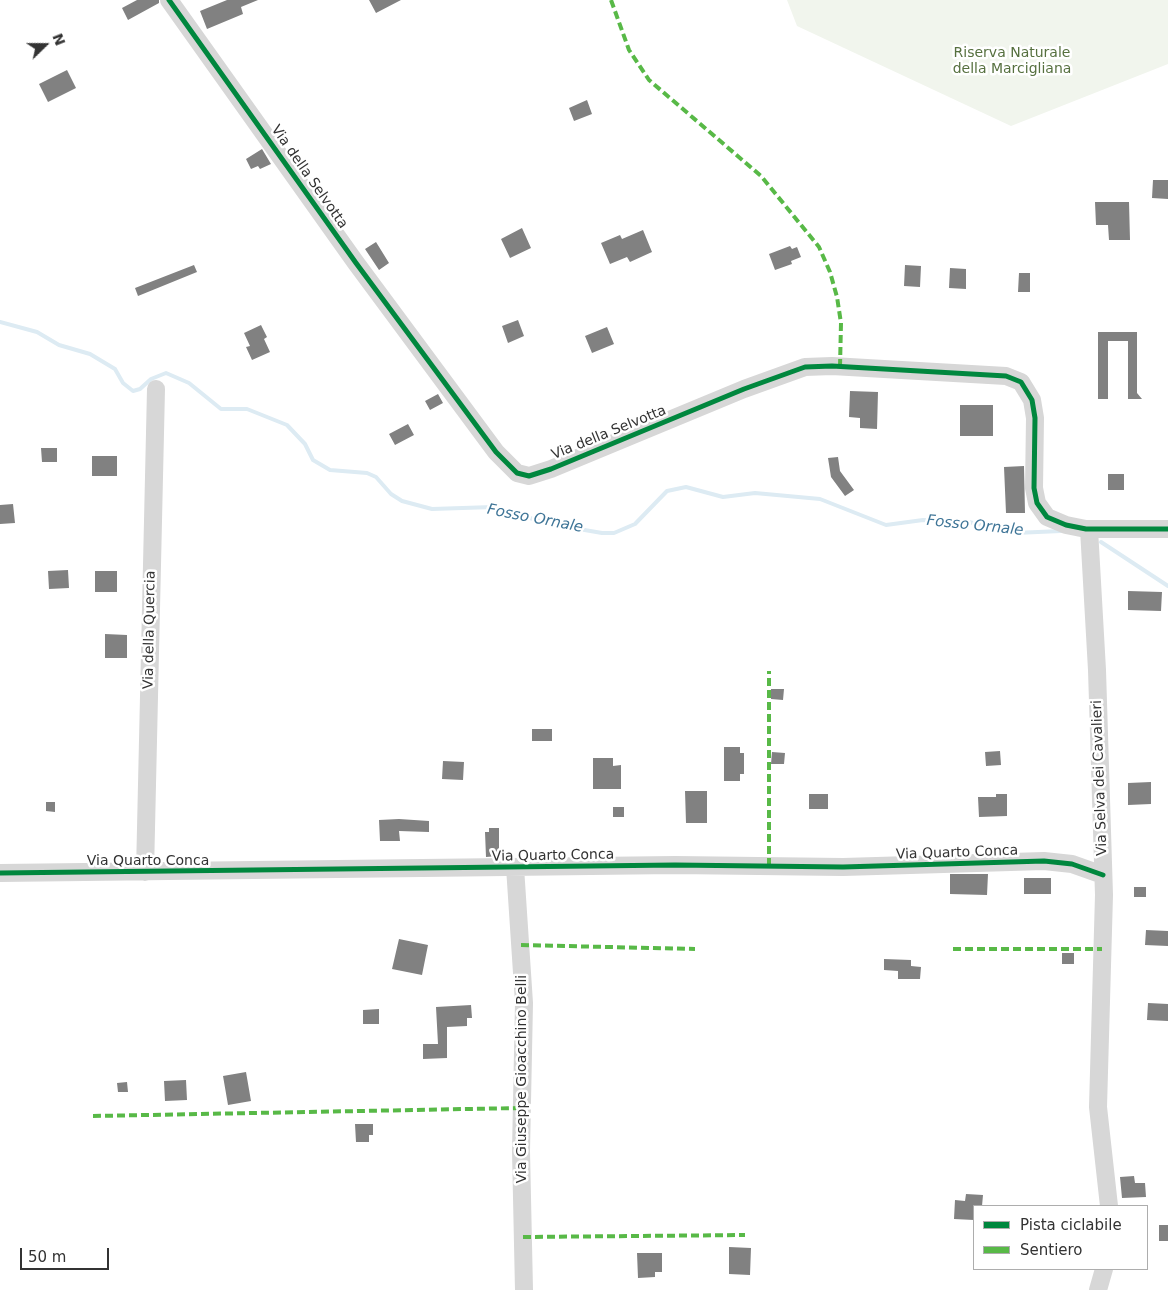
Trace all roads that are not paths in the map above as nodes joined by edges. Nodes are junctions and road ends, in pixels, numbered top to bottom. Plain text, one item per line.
1 (169, 0) edge
2 (156, 389) dead end
3 (1089, 529) junction
4 (1168, 529) edge
5 (515, 867) junction
6 (144, 872) junction
7 (0, 873) edge
8 (1103, 875) junction
9 (1109, 1205) edge
10 (1104, 1270) edge
11 (524, 1290) edge
12 (1098, 1290) edge

1 - 3 street, Via della Selvotta
2 - 6 street, Via della Quercia
3 - 4 street, Via della Selvotta
3 - 8 street, Via Selva dei Cavalieri
5 - 6 street, Via Quarto Conca
5 - 8 street, Via Quarto Conca
5 - 11 street, Via Giuseppe Gioacchino Belli
6 - 7 street, Via Quarto Conca
8 - 9 street, Via Selva dei Cavalieri
10 - 12 street

